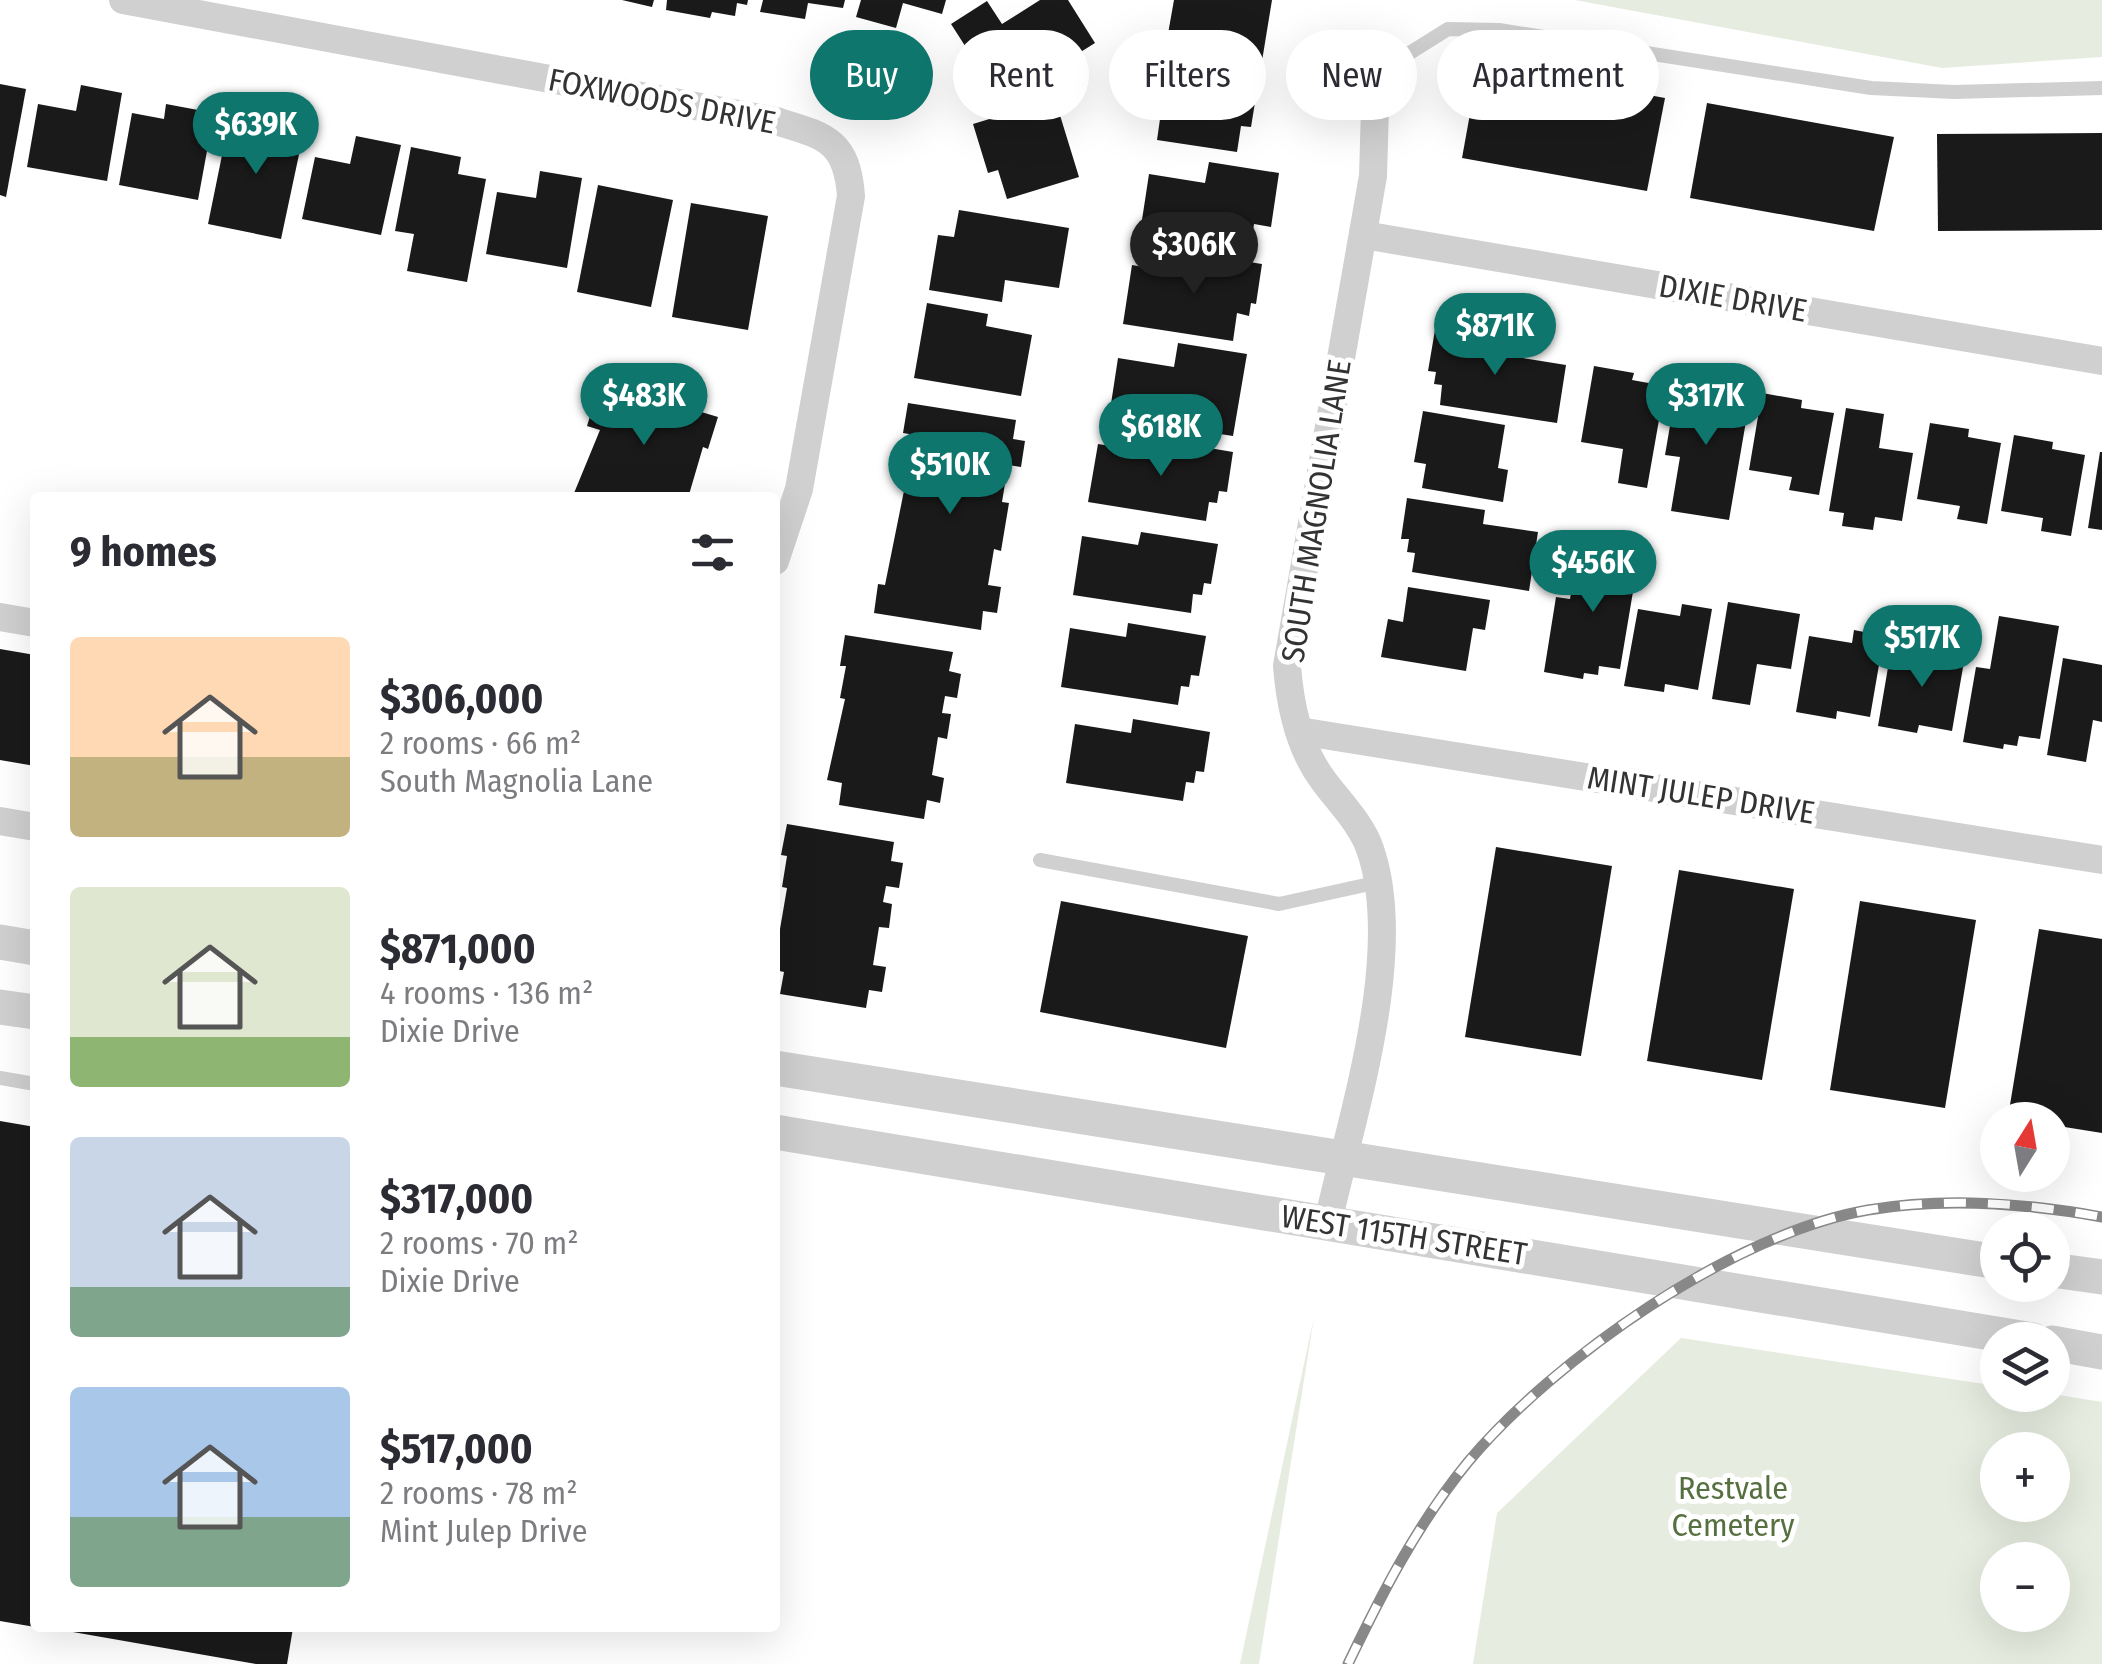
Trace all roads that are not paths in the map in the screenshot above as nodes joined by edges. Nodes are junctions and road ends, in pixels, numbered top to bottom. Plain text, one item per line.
1 (123, 0) edge
2 (1417, 48) edge
3 (2102, 88) edge
4 (1376, 120) edge
5 (1364, 236) junction
6 (2102, 361) edge
7 (780, 547) edge
8 (0, 618) edge
9 (30, 623) edge
10 (1299, 730) junction
11 (0, 820) edge
12 (30, 826) edge
13 (1040, 860) dead end
14 (2102, 860) edge
15 (1379, 882) junction
16 (0, 942) edge
17 (30, 947) edge
18 (0, 1007) edge
19 (30, 1011) edge
20 (780, 1069) edge
21 (0, 1078) edge
22 (30, 1083) edge
23 (780, 1133) edge
24 (1342, 1160) junction
25 (1328, 1222) junction
26 (1980, 1259) edge
27 (2070, 1273) edge
28 (2102, 1278) edge
29 (1980, 1331) edge
30 (2070, 1346) edge
31 (2102, 1352) edge

1 - 7 street, FOXWOODS DRIVE
2 - 3 lane
4 - 5 street, SOUTH MAGNOLIA LANE
5 - 6 street, DIXIE DRIVE
5 - 10 street, SOUTH MAGNOLIA LANE
8 - 9 street
10 - 14 street, MINT JULEP DRIVE
10 - 15 street, SOUTH MAGNOLIA LANE
11 - 12 street
13 - 15 lane
15 - 24 street, SOUTH MAGNOLIA LANE
16 - 17 street
18 - 19 street
20 - 24 street, WEST 115TH STREET
21 - 22 lane
23 - 25 street, WEST 115TH STREET
24 - 25 street, SOUTH MAGNOLIA LANE
24 - 26 street, WEST 115TH STREET
25 - 29 street, WEST 115TH STREET
27 - 28 street
30 - 31 street

